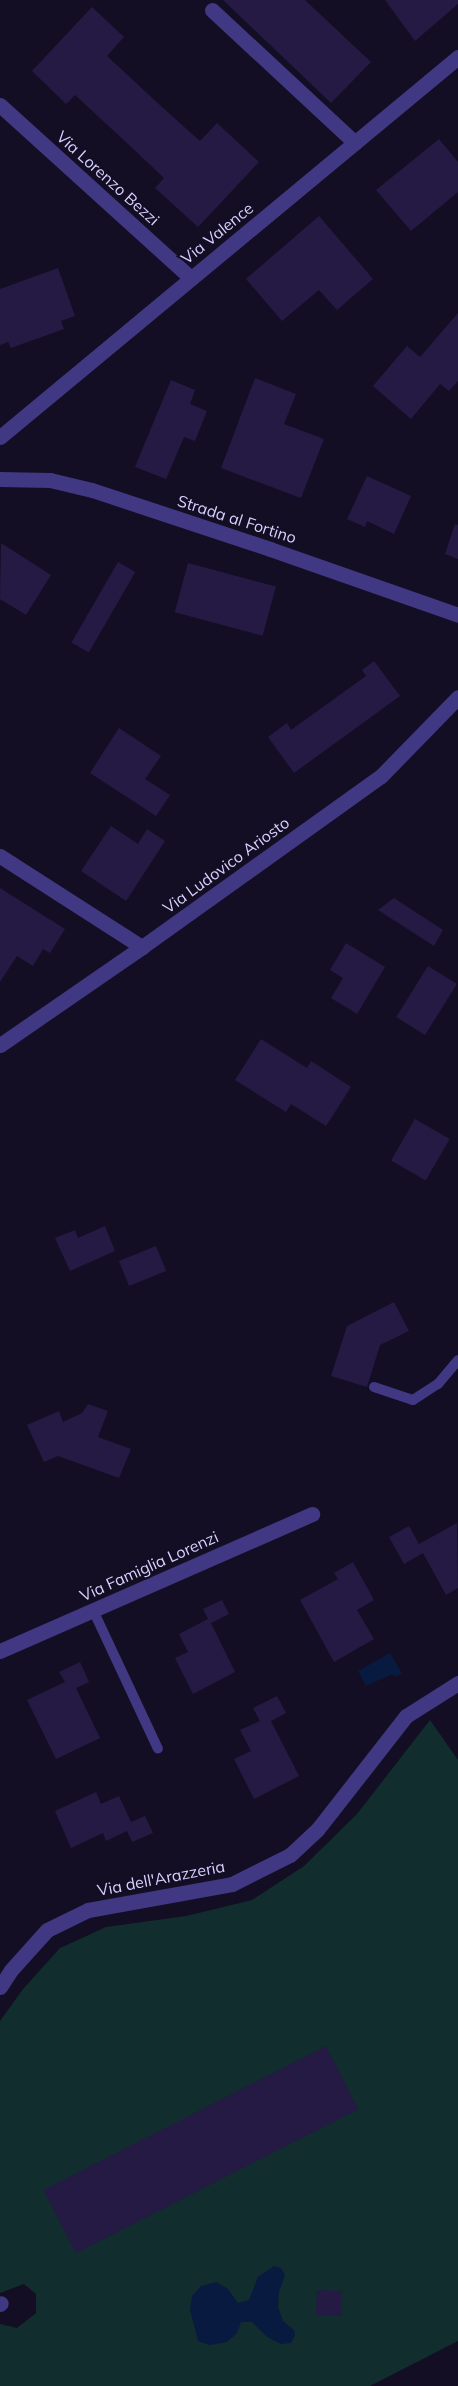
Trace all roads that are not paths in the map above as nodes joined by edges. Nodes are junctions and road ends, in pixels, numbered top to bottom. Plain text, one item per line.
1 (213, 9) dead end
2 (458, 57) edge
3 (0, 105) edge
4 (355, 143) junction
5 (191, 278) junction
6 (0, 437) edge
7 (0, 479) edge
8 (458, 615) edge
9 (458, 697) edge
10 (0, 856) edge
11 (142, 947) junction
12 (0, 1044) edge
13 (458, 1360) edge
14 (374, 1387) dead end
15 (312, 1514) dead end
16 (93, 1610) junction
17 (0, 1651) edge
18 (458, 1683) edge
19 (158, 1749) dead end
20 (0, 1987) edge

1 - 4 street
2 - 4 street, Via Valence
3 - 5 street, Via Lorenzo Bezzi
4 - 5 street, Via Valence
5 - 6 street, Via Valence
7 - 8 street, Strada al Fortino
9 - 11 street, Via Ludovico Ariosto
10 - 11 street
11 - 12 street, Via Ludovico Ariosto
13 - 14 lane
15 - 16 street, Via Famiglia Lorenzi
16 - 17 street, Via Famiglia Lorenzi
16 - 19 lane
18 - 20 street, Via dell'Arazzeria

